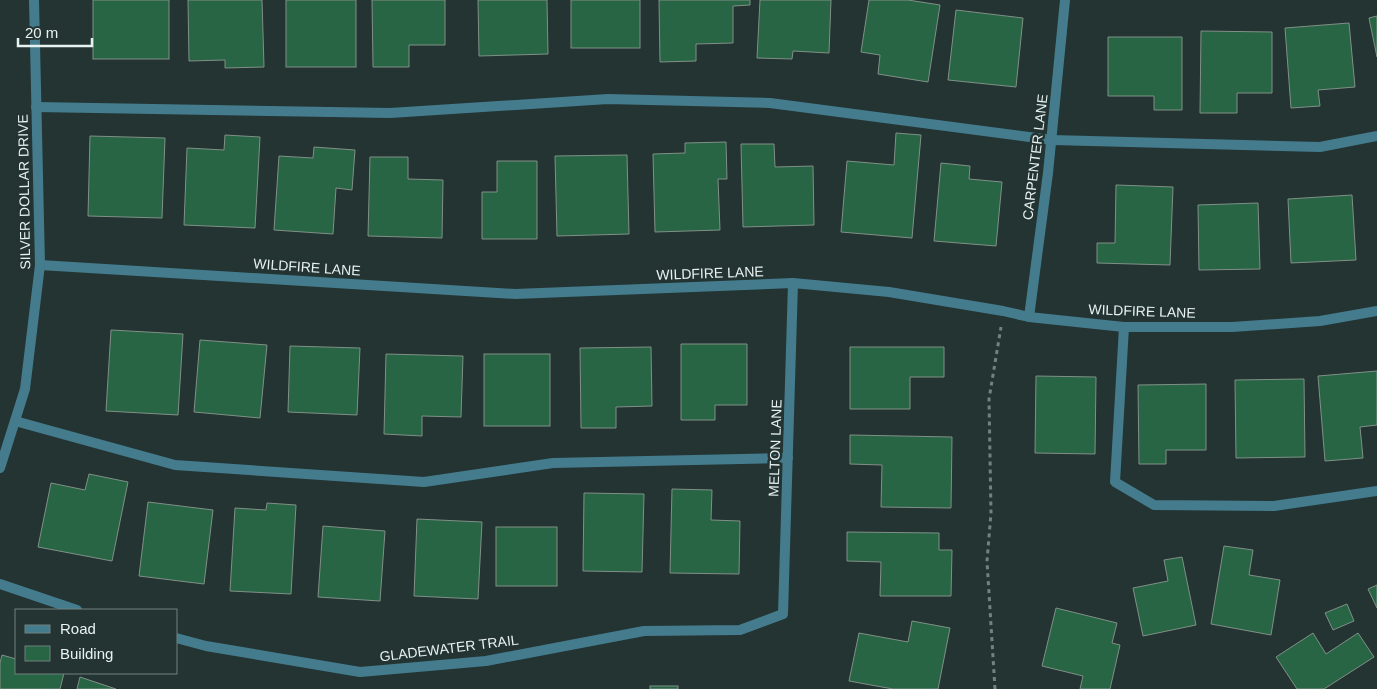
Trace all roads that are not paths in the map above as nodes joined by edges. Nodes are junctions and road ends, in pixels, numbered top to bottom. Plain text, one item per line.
1 (34, 0) edge
2 (1065, 0) edge
3 (36, 107) junction
4 (1377, 136) edge
5 (1052, 140) junction
6 (40, 265) junction
7 (793, 283) junction
8 (1377, 311) edge
9 (1029, 317) junction
10 (1124, 327) junction
11 (15, 421) junction
12 (788, 458) junction
13 (0, 468) edge
14 (1377, 491) edge
15 (0, 584) edge
16 (74, 609) edge
17 (783, 614) joint
18 (178, 639) edge

1 - 3 street, SILVER DOLLAR DRIVE
2 - 5 street, CARPENTER LANE
3 - 5 street
3 - 6 street, SILVER DOLLAR DRIVE
4 - 5 street
5 - 9 street, CARPENTER LANE
6 - 7 street, WILDFIRE LANE
6 - 11 street, SILVER DOLLAR DRIVE
7 - 9 street, WILDFIRE LANE
7 - 12 street, MELTON LANE
8 - 10 street, WILDFIRE LANE
9 - 10 street, WILDFIRE LANE
10 - 14 street
11 - 12 street
11 - 13 street, SILVER DOLLAR DRIVE
12 - 17 street, MELTON LANE
15 - 16 street
17 - 18 street, GLADEWATER TRAIL

